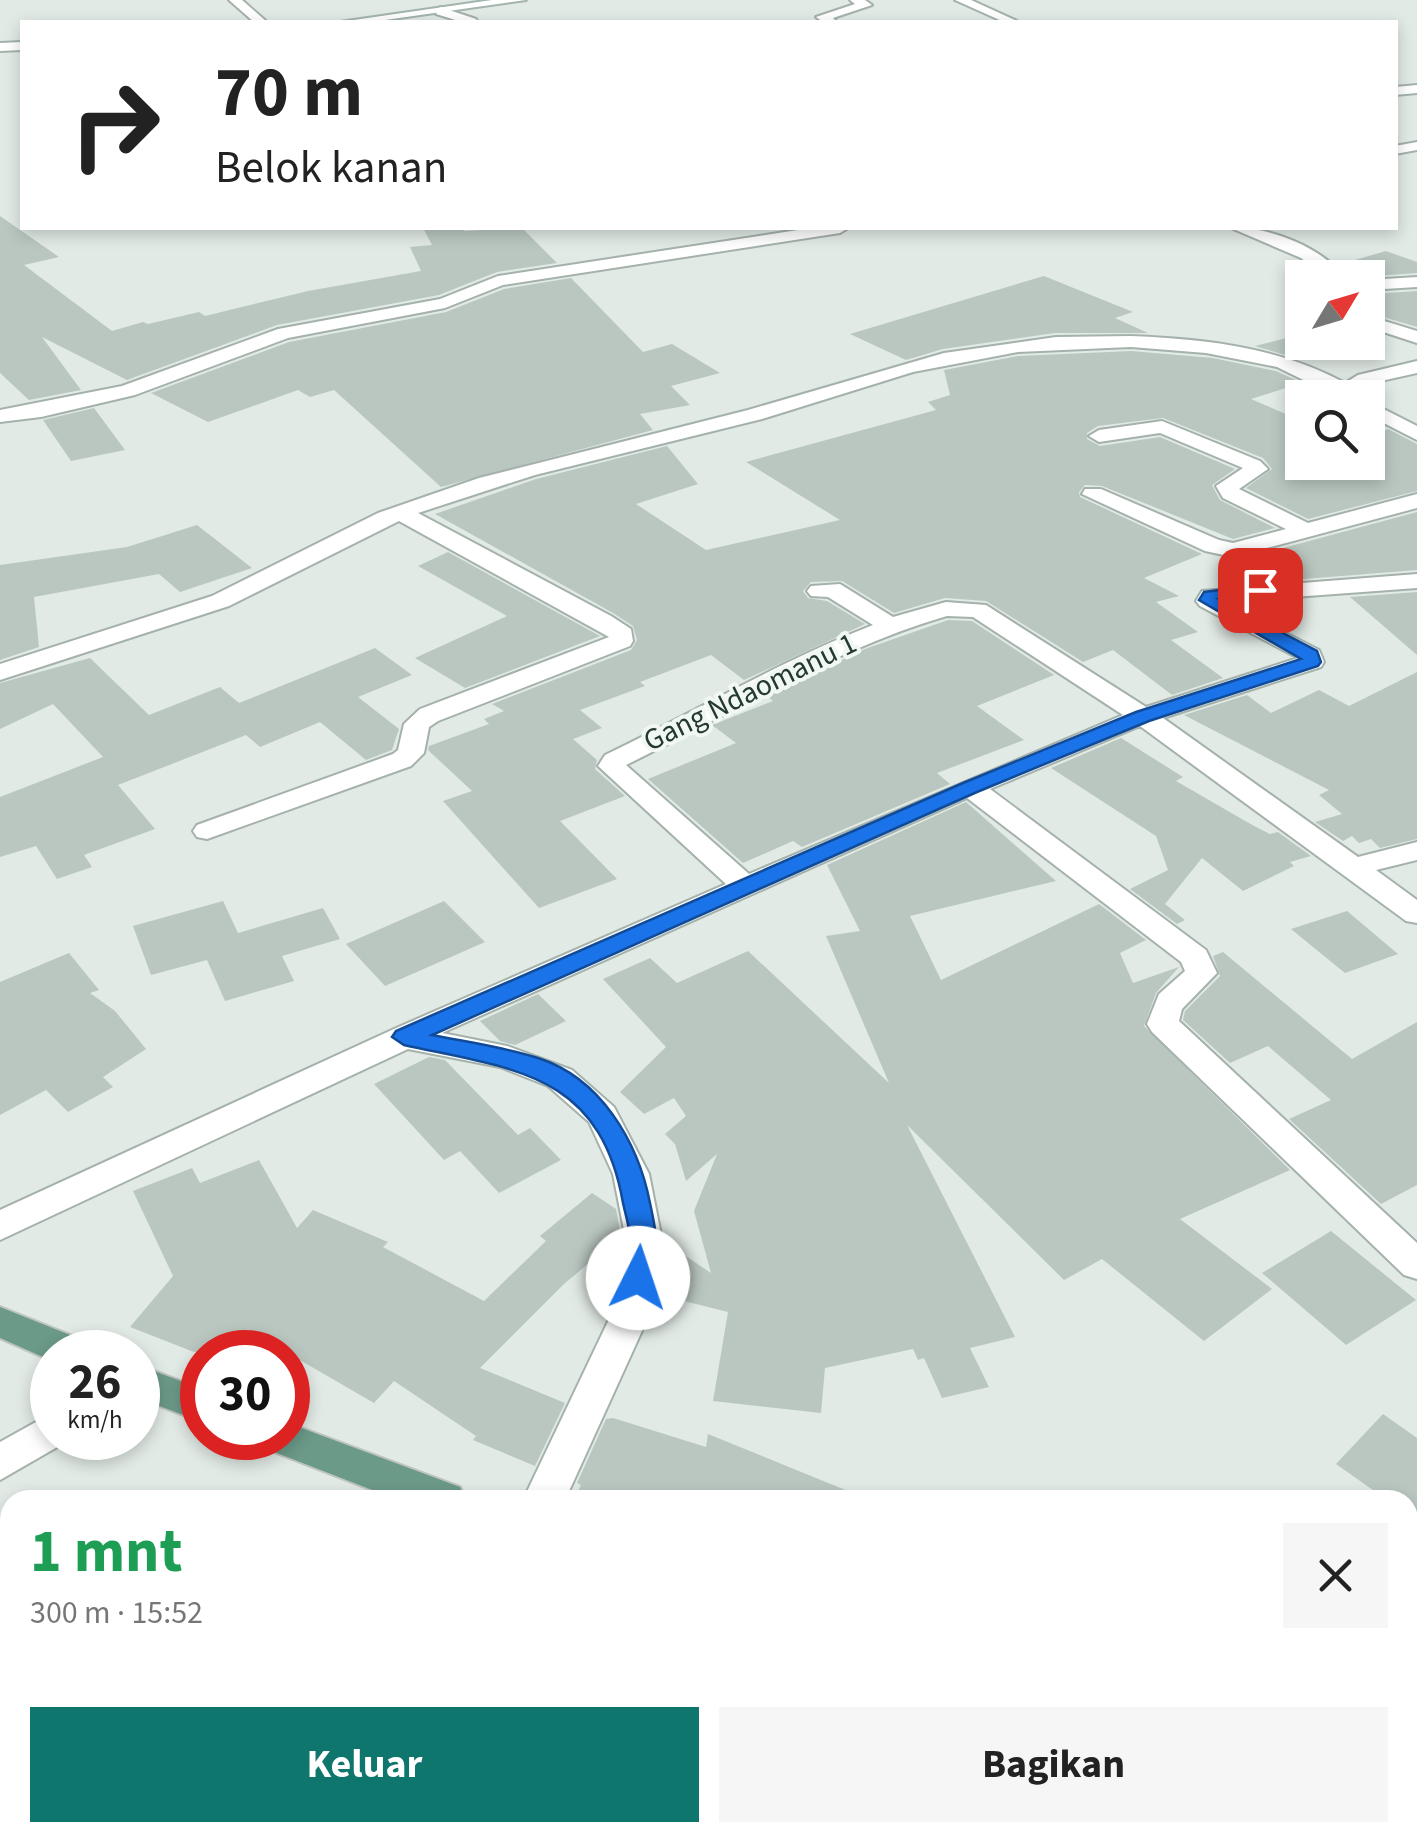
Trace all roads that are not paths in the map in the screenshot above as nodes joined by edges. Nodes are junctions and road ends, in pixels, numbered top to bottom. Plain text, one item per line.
1 (235, 0) edge
2 (427, 0) edge
3 (520, 0) edge
4 (856, 0) edge
5 (961, 0) edge
6 (447, 10) junction
7 (259, 20) edge
8 (363, 20) edge
9 (468, 20) edge
10 (829, 20) edge
11 (1008, 20) edge
12 (826, 230) edge
13 (1244, 230) edge
14 (1317, 260) edge
15 (1417, 282) edge
16 (1385, 284) edge
17 (1385, 326) edge
18 (1417, 337) edge
19 (1417, 368) edge
20 (1324, 380) edge
21 (1364, 380) edge
22 (0, 416) edge
23 (1385, 417) edge
24 (1417, 434) edge
25 (1099, 436) dead end
26 (1092, 494) dead end
27 (1417, 501) edge
28 (400, 512) junction
29 (1303, 529) junction
30 (1417, 582) edge
31 (820, 591) dead end
32 (894, 625) junction
33 (0, 672) edge
34 (1142, 716) junction
35 (970, 787) junction
36 (207, 831) dead end
37 (1417, 851) edge
38 (1354, 867) junction
39 (746, 886) junction
40 (1417, 914) edge
41 (404, 1037) junction
42 (0, 1226) edge
43 (1417, 1265) edge
44 (0, 1322) edge
45 (30, 1335) edge
46 (30, 1444) edge
47 (310, 1448) edge
48 (0, 1462) edge
49 (419, 1490) edge
50 (549, 1490) edge

1 - 7 street
2 - 6 street
3 - 6 street
4 - 10 street
5 - 11 street
6 - 8 street
6 - 9 street
12 - 22 street
13 - 14 street
15 - 16 street
17 - 18 street
19 - 21 street
20 - 28 street
23 - 24 street
25 - 29 street
26 - 29 street
27 - 29 street
28 - 33 street
28 - 36 street
30 - 34 street
31 - 32 street
32 - 34 street
32 - 39 street, Gang Ndaomanu 1
34 - 35 street
34 - 38 street
35 - 39 street
35 - 43 street
37 - 38 street
38 - 40 street
39 - 41 street
41 - 42 street
41 - 50 street
44 - 45 main road
46 - 48 street
47 - 49 main road

